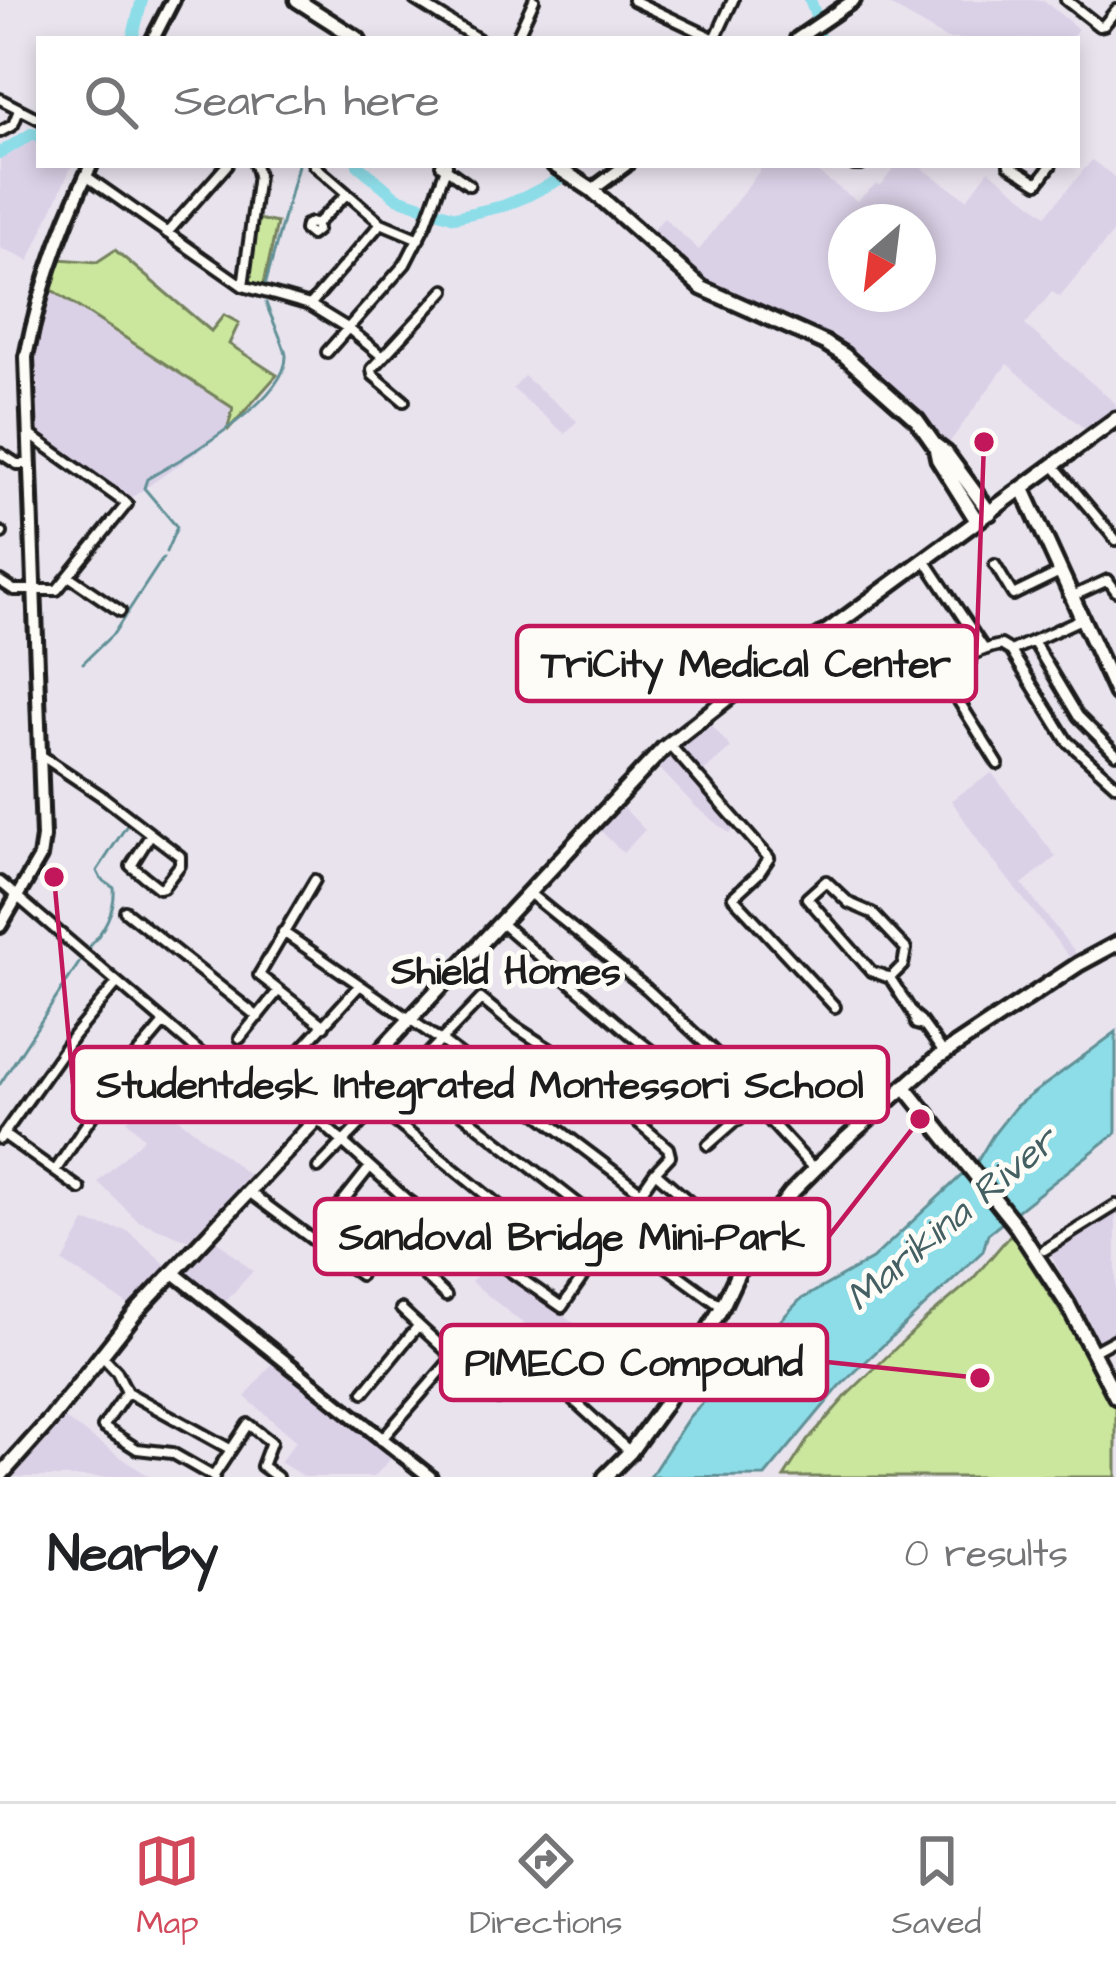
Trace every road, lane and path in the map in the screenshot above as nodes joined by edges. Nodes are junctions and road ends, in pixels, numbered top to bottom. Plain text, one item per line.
1 (173, 0) edge
2 (297, 0) edge
3 (416, 0) edge
4 (633, 0) edge
5 (733, 0) edge
6 (854, 0) edge
7 (1066, 0) edge
8 (530, 4) edge
9 (1116, 10) edge
10 (155, 36) edge
11 (353, 36) edge
12 (473, 36) edge
13 (517, 36) edge
14 (709, 36) edge
15 (716, 36) edge
16 (801, 36) edge
17 (0, 99) edge
18 (19, 110) junction
19 (36, 117) edge
20 (0, 132) edge
21 (224, 168) edge
22 (256, 168) edge
23 (317, 168) edge
24 (443, 168) edge
25 (447, 168) edge
26 (622, 168) edge
27 (1014, 168) edge
28 (1049, 168) edge
29 (560, 169) edge
30 (88, 170) edge
31 (469, 185) dead end
32 (592, 190) junction
33 (346, 195) junction
34 (381, 223) junction
35 (315, 225) dead end
36 (167, 233) junction
37 (418, 239) junction
38 (242, 286) junction
39 (445, 290) dead end
40 (310, 305) junction
41 (349, 329) junction
42 (327, 352) dead end
43 (383, 357) junction
44 (404, 401) dead end
45 (1116, 419) edge
46 (29, 434) junction
47 (934, 444) junction
48 (0, 453) edge
49 (30, 464) junction
50 (1054, 466) junction
51 (1023, 488) junction
52 (990, 513) junction
53 (977, 521) junction
54 (1116, 540) edge
55 (923, 558) junction
56 (995, 565) dead end
57 (1062, 571) junction
58 (70, 577) junction
59 (0, 581) edge
60 (33, 589) junction
61 (1116, 591) edge
62 (1073, 596) junction
63 (120, 611) dead end
64 (1083, 618) junction
65 (1033, 641) junction
66 (984, 649) junction
67 (1009, 650) junction
68 (1116, 693) edge
69 (670, 744) junction
70 (1116, 754) edge
71 (40, 755) junction
72 (998, 764) dead end
73 (1116, 785) edge
74 (152, 834) junction
75 (315, 880) dead end
76 (0, 883) edge
77 (529, 893) junction
78 (17, 897) junction
79 (125, 911) dead end
80 (501, 923) junction
81 (0, 926) edge
82 (283, 932) junction
83 (1116, 944) edge
84 (890, 978) junction
85 (117, 983) junction
86 (360, 985) junction
87 (278, 991) junction
88 (835, 1007) dead end
89 (258, 1017) junction
90 (411, 1019) junction
91 (164, 1023) junction
92 (324, 1026) junction
93 (240, 1038) dead end
94 (440, 1040) junction
95 (944, 1053) junction
96 (409, 1072) junction
97 (275, 1078) junction
98 (905, 1088) junction
99 (758, 1101) junction
100 (377, 1107) junction
101 (317, 1118) junction
102 (739, 1120) junction
103 (2, 1136) edge
104 (344, 1142) junction
105 (708, 1145) dead end
106 (370, 1167) junction
107 (318, 1168) dead end
108 (814, 1169) junction
109 (55, 1171) junction
110 (655, 1172) junction
111 (80, 1189) dead end
112 (249, 1192) junction
113 (641, 1192) junction
114 (407, 1200) junction
115 (1116, 1205) edge
116 (336, 1210) dead end
117 (699, 1210) dead end
118 (362, 1217) dead end
119 (613, 1231) junction
120 (379, 1232) junction
121 (1044, 1250) dead end
122 (173, 1273) junction
123 (583, 1273) junction
124 (360, 1275) dead end
125 (446, 1296) dead end
126 (722, 1306) junction
127 (401, 1309) dead end
128 (418, 1326) junction
129 (1116, 1339) edge
130 (1093, 1352) junction
131 (100, 1355) junction
132 (453, 1357) junction
133 (128, 1392) junction
134 (364, 1392) dead end
135 (1116, 1396) edge
136 (381, 1441) junction
137 (230, 1449) junction
138 (630, 1452) junction
139 (415, 1467) junction
140 (0, 1476) edge
141 (214, 1477) edge
142 (277, 1477) edge
143 (406, 1477) edge
144 (430, 1477) edge
145 (605, 1477) edge

1 - 10 street
2 - 11 main road
3 - 12 street
4 - 14 street
5 - 15 street
6 - 16 street
7 - 9 street
8 - 13 street
17 - 18 street
18 - 19 street
18 - 20 street
21 - 36 street
22 - 38 street
23 - 33 street
24 - 37 street
25 - 31 street
26 - 32 street
27 - 28 street
29 - 32 main road
30 - 36 street
30 - 46 street
32 - 47 main road
33 - 34 street
33 - 35 street
34 - 37 street
34 - 40 street
36 - 38 street
37 - 41 street
38 - 40 street
39 - 43 street
40 - 41 street
41 - 42 street
41 - 43 street
43 - 44 street
45 - 50 main road
46 - 49 street
46 - 58 street
47 - 52 main road
47 - 53 main road
48 - 49 street
49 - 60 street
50 - 51 main road
50 - 54 street
51 - 52 main road
51 - 57 main road
52 - 53 main road
53 - 55 main road
55 - 66 street
55 - 69 main road
56 - 57 street
57 - 62 main road
58 - 60 street
58 - 63 street
59 - 60 street
60 - 71 street
61 - 62 street
62 - 64 main road
64 - 65 street
64 - 68 main road
65 - 67 street
65 - 70 street
66 - 67 street
66 - 72 street
67 - 73 street
69 - 77 main road
69 - 88 street
71 - 74 street
71 - 78 street
74 - 74 street
75 - 82 street
76 - 78 street
77 - 80 main road
77 - 99 street
78 - 81 street
78 - 85 street
79 - 89 street
80 - 90 main road
80 - 102 street
82 - 86 street
82 - 87 street
83 - 95 main road
84 - 84 street
84 - 95 street
85 - 91 street
85 - 103 street
86 - 90 street
86 - 92 street
87 - 89 street
87 - 92 street
89 - 93 street
90 - 94 street
90 - 101 main road
91 - 97 street
91 - 109 street
92 - 97 street
94 - 96 street
94 - 110 street
94 - 113 street
95 - 98 main road
96 - 100 street
96 - 119 street
97 - 101 street
98 - 108 main road
98 - 130 main road
99 - 102 street
99 - 108 street
100 - 104 street
100 - 123 street
101 - 104 street
101 - 112 main road
102 - 105 street
103 - 109 street
104 - 106 street
104 - 107 street
106 - 114 street
106 - 116 street
108 - 126 main road
109 - 111 street
110 - 113 street
110 - 117 street
112 - 122 main road
112 - 124 street
113 - 119 street
114 - 120 street
114 - 123 street
115 - 121 street
118 - 120 street
119 - 123 street
119 - 126 street
120 - 125 street
122 - 131 main road
122 - 136 street
126 - 138 main road
127 - 128 street
128 - 132 street
128 - 134 street
129 - 130 street
130 - 135 main road
131 - 133 street
131 - 140 main road
132 - 136 street
132 - 138 street
133 - 137 street
133 - 141 street
136 - 139 street
137 - 141 street
137 - 142 street
138 - 145 main road
139 - 143 street
139 - 144 street

